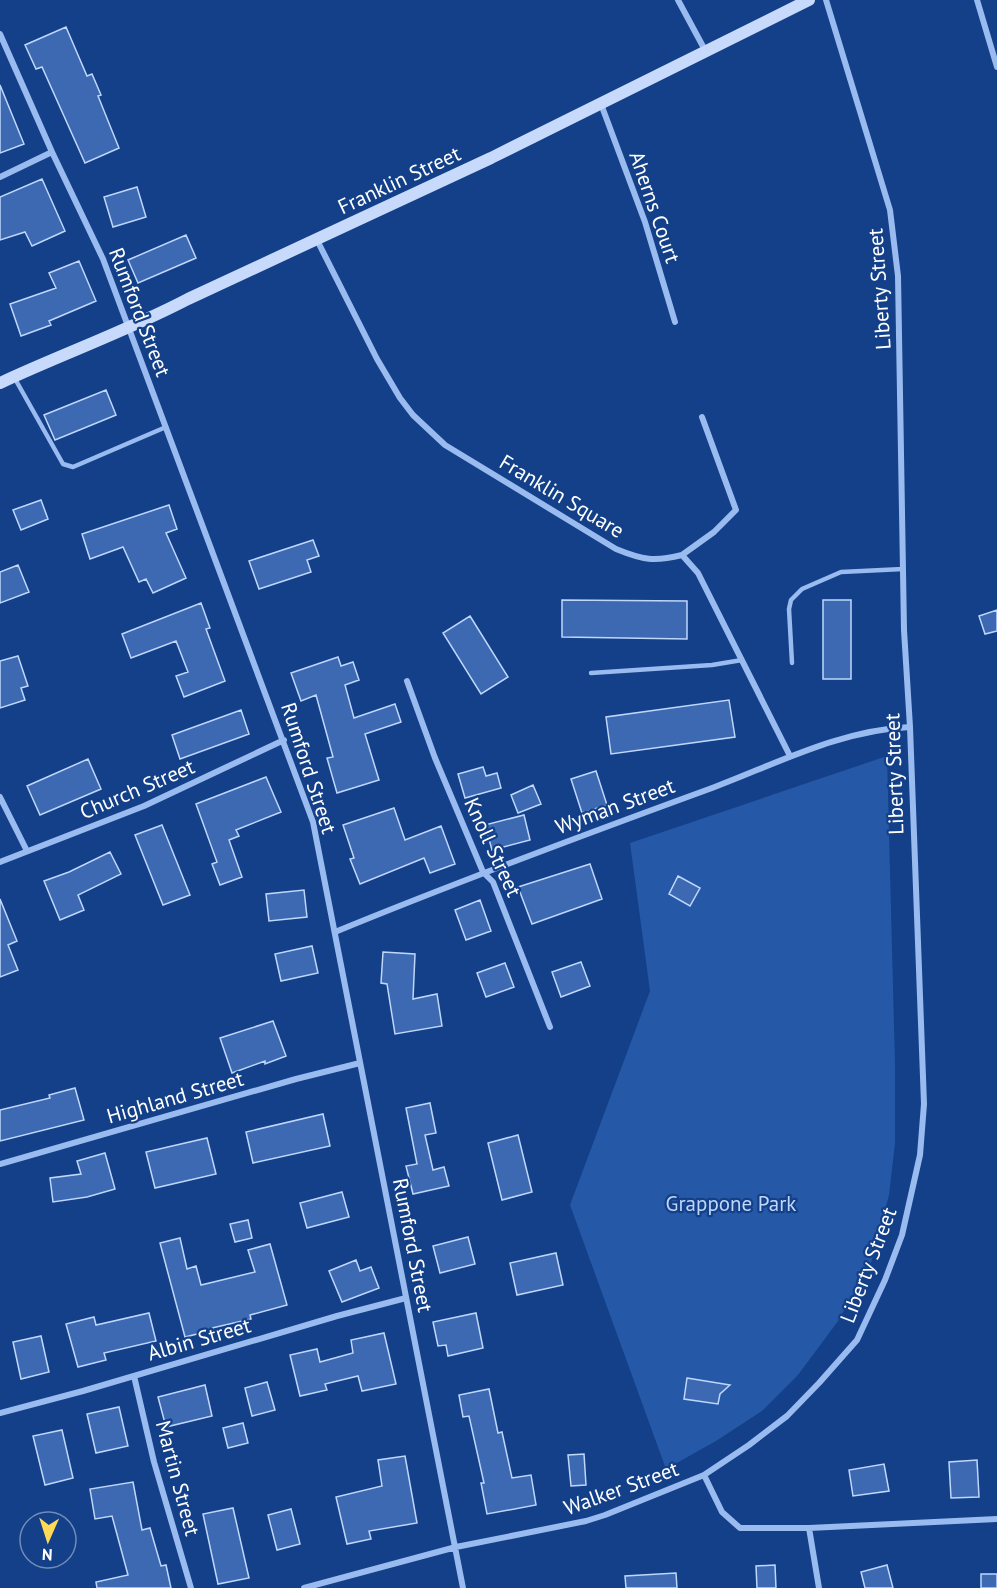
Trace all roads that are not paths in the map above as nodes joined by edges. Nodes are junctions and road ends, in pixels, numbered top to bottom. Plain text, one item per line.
1 (678, 0) edge
2 (809, 0) edge
3 (826, 0) edge
4 (977, 0) edge
5 (0, 34) edge
6 (706, 52) junction
7 (997, 67) edge
8 (601, 105) junction
9 (52, 152) junction
10 (0, 177) edge
11 (317, 240) junction
12 (675, 322) dead end
13 (129, 327) junction
14 (14, 377) junction
15 (0, 383) edge
16 (702, 417) dead end
17 (166, 427) junction
18 (682, 555) junction
19 (903, 569) junction
20 (742, 660) junction
21 (792, 663) dead end
22 (591, 673) dead end
23 (407, 681) dead end
24 (910, 727) junction
25 (284, 740) junction
26 (790, 756) junction
27 (0, 797) edge
28 (27, 851) junction
29 (0, 862) edge
30 (483, 872) junction
31 (335, 932) junction
32 (550, 1027) dead end
33 (360, 1063) junction
34 (0, 1164) edge
35 (406, 1298) junction
36 (134, 1376) junction
37 (0, 1413) edge
38 (704, 1475) junction
39 (997, 1519) edge
40 (809, 1528) junction
41 (456, 1547) junction
42 (191, 1588) edge
43 (304, 1588) edge
44 (463, 1588) edge
45 (819, 1588) edge

1 - 6 street
2 - 6 street, Franklin Street
3 - 19 street, Liberty Street
4 - 7 street
5 - 9 street, Rumford Street
6 - 8 street, Franklin Street
8 - 11 street, Franklin Street
8 - 12 street, Aherns Court
9 - 10 street
9 - 13 street, Rumford Street
11 - 13 street, Franklin Street
11 - 18 street, Franklin Square
13 - 14 street, Franklin Street
13 - 17 street, Rumford Street
14 - 15 street, Franklin Street
14 - 17 lane
16 - 18 street
17 - 25 street, Rumford Street
18 - 20 street
19 - 21 lane
19 - 24 street, Liberty Street
20 - 22 lane
20 - 26 street
23 - 30 street, Knoll Street
24 - 26 street, Wyman Street
24 - 38 street, Liberty Street
25 - 28 street, Church Street
25 - 31 street, Rumford Street
26 - 30 street, Wyman Street
27 - 28 street
28 - 29 street, Church Street
30 - 31 street, Wyman Street
30 - 32 street, Knoll Street
31 - 33 street, Rumford Street
33 - 34 street, Highland Street
33 - 35 street, Rumford Street
35 - 36 street, Albin Street
35 - 41 street, Rumford Street
36 - 37 street, Albin Street
36 - 42 street, Martin Street
38 - 40 street, Walker Street
38 - 41 street, Walker Street
39 - 40 street, Walker Street
40 - 45 street
41 - 43 street, Walker Street
41 - 44 street, Rumford Street

